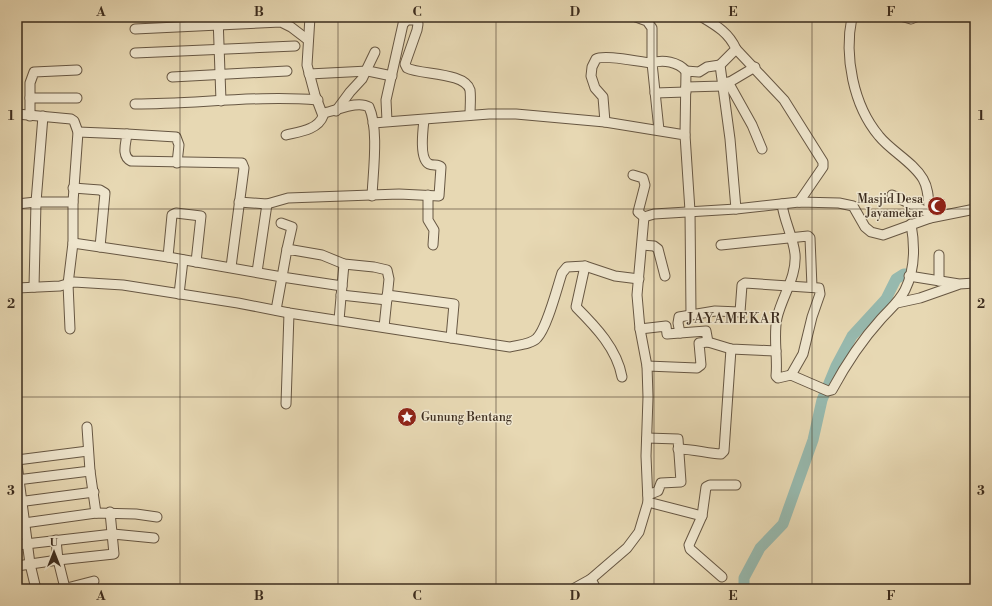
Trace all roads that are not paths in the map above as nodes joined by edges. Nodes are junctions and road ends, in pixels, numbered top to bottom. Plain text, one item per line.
1 (310, 17) edge
2 (636, 17) edge
3 (702, 17) edge
4 (852, 17) edge
5 (904, 17) edge
6 (916, 17) edge
7 (415, 19) edge
8 (218, 21) edge
9 (135, 29) dead end
10 (308, 40) junction
11 (295, 46) dead end
12 (220, 48) junction
13 (736, 49) junction
14 (375, 52) dead end
15 (135, 53) dead end
16 (652, 63) junction
17 (720, 65) junction
18 (755, 67) junction
19 (77, 70) dead end
20 (368, 70) junction
21 (287, 71) dead end
22 (686, 71) junction
23 (221, 74) junction
24 (309, 74) junction
25 (392, 76) junction
26 (172, 77) dead end
27 (726, 84) junction
28 (686, 90) junction
29 (655, 93) junction
30 (736, 97) junction
31 (30, 98) junction
32 (76, 98) dead end
33 (318, 100) junction
34 (724, 101) junction
35 (221, 102) junction
36 (135, 104) dead end
37 (336, 111) junction
38 (323, 113) junction
39 (17, 114) edge
40 (470, 115) junction
41 (30, 116) junction
42 (42, 116) junction
43 (424, 120) junction
44 (387, 121) junction
45 (605, 122) junction
46 (373, 123) junction
47 (659, 130) junction
48 (78, 132) junction
49 (127, 134) junction
50 (286, 135) dead end
51 (685, 135) junction
52 (762, 149) dead end
53 (177, 163) junction
54 (633, 175) dead end
55 (74, 188) junction
56 (428, 195) junction
57 (892, 195) dead end
58 (372, 196) junction
59 (36, 202) junction
60 (73, 202) junction
61 (239, 202) junction
62 (799, 202) junction
63 (17, 204) edge
64 (267, 204) junction
65 (782, 204) junction
66 (736, 209) junction
67 (975, 209) edge
68 (690, 211) junction
69 (929, 215) junction
70 (644, 217) junction
71 (280, 223) dead end
72 (911, 224) junction
73 (791, 237) junction
74 (73, 243) junction
75 (433, 245) dead end
76 (642, 245) junction
77 (721, 245) dead end
78 (100, 247) junction
79 (287, 249) junction
80 (939, 255) dead end
81 (168, 257) junction
82 (183, 260) junction
83 (196, 262) junction
84 (344, 264) junction
85 (585, 266) junction
86 (231, 267) junction
87 (257, 272) junction
88 (665, 276) dead end
89 (909, 276) junction
90 (282, 277) junction
91 (920, 278) junction
92 (639, 279) junction
93 (939, 281) junction
94 (975, 283) edge
95 (68, 284) junction
96 (959, 284) junction
97 (790, 286) junction
98 (34, 287) junction
99 (812, 287) junction
100 (17, 288) edge
101 (341, 290) junction
102 (179, 294) junction
103 (924, 296) junction
104 (387, 297) junction
105 (897, 303) junction
106 (276, 310) junction
107 (289, 313) junction
108 (691, 314) junction
109 (339, 320) junction
110 (384, 327) junction
111 (70, 329) dead end
112 (640, 329) junction
113 (680, 333) junction
114 (451, 338) junction
115 (708, 342) junction
116 (731, 349) junction
117 (776, 351) junction
118 (647, 366) junction
119 (791, 375) junction
120 (622, 377) dead end
121 (286, 404) dead end
122 (87, 427) dead end
123 (647, 438) junction
124 (678, 449) junction
125 (88, 451) junction
126 (17, 460) edge
127 (17, 464) edge
128 (90, 471) junction
129 (19, 480) edge
130 (736, 485) dead end
131 (94, 492) junction
132 (648, 499) junction
133 (20, 502) edge
134 (110, 512) junction
135 (96, 513) junction
136 (702, 516) junction
137 (157, 518) dead end
138 (21, 524) edge
139 (113, 534) junction
140 (154, 538) dead end
141 (56, 540) junction
142 (27, 544) junction
143 (17, 545) edge
144 (58, 560) junction
145 (30, 564) junction
146 (17, 566) edge
147 (722, 577) dead end
148 (591, 579) junction
149 (94, 581) dead end
150 (36, 589) edge
151 (64, 589) edge
152 (573, 589) edge
153 (596, 589) edge

1 - 10 street
2 - 16 street
3 - 13 street
4 - 69 street
5 - 6 street
7 - 25 street
7 - 40 street
8 - 9 street
8 - 10 street
8 - 12 street
10 - 24 street
11 - 12 street
12 - 15 street
12 - 23 street
13 - 17 street
13 - 18 street
14 - 20 street
16 - 22 street
16 - 29 street
16 - 45 street
17 - 22 street
17 - 27 street
18 - 27 street
18 - 62 street
19 - 31 street
20 - 24 street
20 - 25 street
20 - 37 street
21 - 23 street
22 - 28 street
23 - 26 street
23 - 35 street
24 - 33 street
25 - 44 street
27 - 28 street
27 - 30 street
27 - 34 street
28 - 29 street
28 - 51 street
29 - 47 street
30 - 34 street
30 - 52 street
31 - 32 street
31 - 41 street
33 - 35 street
33 - 38 street
34 - 66 street
35 - 36 street
37 - 38 street
37 - 46 street
38 - 50 street
39 - 41 street
40 - 43 street
40 - 45 street
41 - 42 street
42 - 48 street
42 - 59 street
43 - 44 street
43 - 56 street
44 - 46 street
45 - 47 street
46 - 58 street
47 - 51 street
48 - 49 street
48 - 55 street
49 - 53 street
49 - 53 street
51 - 68 street
53 - 61 street
54 - 70 street
55 - 60 street
55 - 78 street
56 - 58 street
56 - 75 street
57 - 69 street
58 - 64 street
59 - 60 street
59 - 63 street
59 - 98 street
60 - 74 street
61 - 64 street
61 - 86 street
62 - 65 street
62 - 72 street
64 - 87 street
65 - 66 street
65 - 73 street
66 - 68 street
67 - 69 street
68 - 70 street
68 - 108 street
69 - 72 street
70 - 76 street
71 - 79 street
72 - 89 street
73 - 77 street
73 - 97 street
73 - 99 street
74 - 78 street
74 - 95 street
76 - 88 street
76 - 92 street
78 - 81 street
79 - 84 street
79 - 90 street
80 - 93 street
81 - 82 street
81 - 83 street
82 - 83 street
82 - 102 street
83 - 86 street
84 - 101 street
84 - 104 street
85 - 92 street
85 - 114 street
85 - 120 street
86 - 87 street
87 - 90 street
89 - 91 street
89 - 105 street
90 - 101 street
90 - 106 street
91 - 93 street
91 - 103 street
92 - 112 street
93 - 96 street
94 - 96 street
95 - 98 street
95 - 102 street
95 - 111 street
96 - 103 street
97 - 99 street
97 - 108 street
97 - 117 street
98 - 100 street
99 - 119 street
101 - 104 street
101 - 109 street
102 - 106 street
103 - 105 street
104 - 110 street
104 - 114 street
105 - 119 street
106 - 107 street
107 - 109 street
107 - 121 street
108 - 113 street
109 - 110 street
110 - 114 street
112 - 113 street
112 - 118 street
113 - 115 street
115 - 116 street
115 - 118 street
116 - 117 street
116 - 124 street
117 - 119 street
118 - 123 street
122 - 125 street
123 - 124 street
123 - 132 street
124 - 132 street
125 - 126 street
125 - 128 street
127 - 129 street
128 - 129 street
128 - 131 street
129 - 133 street
130 - 136 street
131 - 133 street
131 - 135 street
132 - 136 street
132 - 148 street
133 - 138 street
134 - 135 street
134 - 137 street
134 - 139 street
135 - 138 street
136 - 147 street
138 - 142 street
139 - 140 street
139 - 141 street
139 - 144 street
141 - 142 street
141 - 144 street
142 - 143 street
142 - 145 street
144 - 145 street
144 - 151 street
145 - 146 street
145 - 150 street
148 - 152 street
148 - 153 street
149 - 151 street

